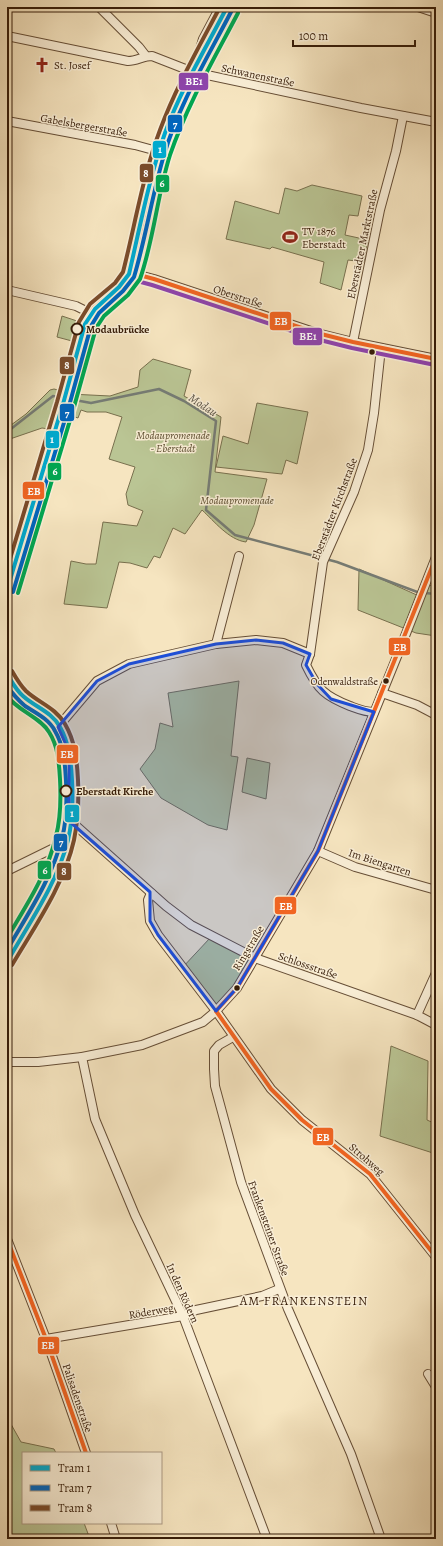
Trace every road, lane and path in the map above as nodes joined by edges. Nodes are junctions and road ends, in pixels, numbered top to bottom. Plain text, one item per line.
1 (99, 7) edge
2 (220, 7) edge
3 (227, 7) edge
4 (418, 7) edge
5 (436, 13) edge
6 (7, 36) edge
7 (146, 56) junction
8 (192, 71) junction
9 (403, 116) junction
10 (435, 119) edge
11 (7, 121) edge
12 (157, 151) junction
13 (128, 272) junction
14 (7, 290) edge
15 (88, 312) junction
16 (353, 342) junction
17 (381, 348) junction
18 (436, 359) edge
19 (239, 556) dead end
20 (436, 557) edge
21 (7, 584) edge
22 (216, 644) junction
23 (310, 654) junction
24 (7, 679) edge
25 (382, 692) junction
26 (374, 712) junction
27 (436, 715) edge
28 (58, 727) junction
29 (69, 821) junction
30 (64, 843) junction
31 (318, 851) junction
32 (7, 871) edge
33 (436, 890) edge
34 (151, 893) junction
35 (7, 958) edge
36 (255, 958) junction
37 (436, 973) edge
38 (216, 1012) junction
39 (417, 1015) junction
40 (436, 1026) edge
41 (233, 1037) junction
42 (82, 1057) junction
43 (7, 1062) edge
44 (7, 1239) edge
45 (436, 1256) edge
46 (279, 1289) junction
47 (183, 1316) junction
48 (46, 1340) junction
49 (428, 1374) dead end
50 (436, 1387) edge
51 (86, 1452) edge
52 (111, 1524) edge
53 (116, 1539) edge
54 (267, 1539) edge
55 (380, 1539) edge

1 - 7 street
2 - 8 street
3 - 8 street
4 - 5 street
6 - 7 street, Schwanenstraße
7 - 8 street, Schwanenstraße
8 - 9 street, Schwanenstraße
8 - 12 street
9 - 10 street, Schwanenstraße
9 - 16 street, Eberstädter Marktstraße
11 - 12 street, Gabelsbergerstraße
12 - 13 street
13 - 15 street
13 - 16 street, Oberstraße
14 - 15 street
15 - 21 street
16 - 17 street, Oberstraße
17 - 18 street, Oberstraße
17 - 23 street, Eberstädter Kirchstraße
19 - 22 street
20 - 25 street, Ringstraße
22 - 23 street
22 - 28 street
23 - 26 street
24 - 28 street
25 - 26 street, Ringstraße
25 - 27 street
26 - 31 street, Ringstraße
28 - 29 street
29 - 30 street
29 - 34 street, Schlossstraße
30 - 32 street
30 - 35 street
31 - 33 street, Im Biengarten
31 - 36 street, Ringstraße
34 - 36 street, Schlossstraße
34 - 38 street
36 - 38 street, Ringstraße
36 - 39 street, Schlossstraße
37 - 39 street
38 - 41 street, Strohweg
38 - 42 street, Ringstraße
39 - 40 street, Schlossstraße
41 - 45 street, Strohweg
41 - 46 street, Frankensteiner Straße
42 - 43 street, Ringstraße
42 - 47 street, In den Rödern
44 - 48 street, Palisadenstraße
46 - 47 street, Röderweg
46 - 55 street, Frankensteiner Straße
47 - 48 street, Röderweg
47 - 54 street, In den Rödern
48 - 51 street, Palisadenstraße
49 - 50 street
52 - 53 street

